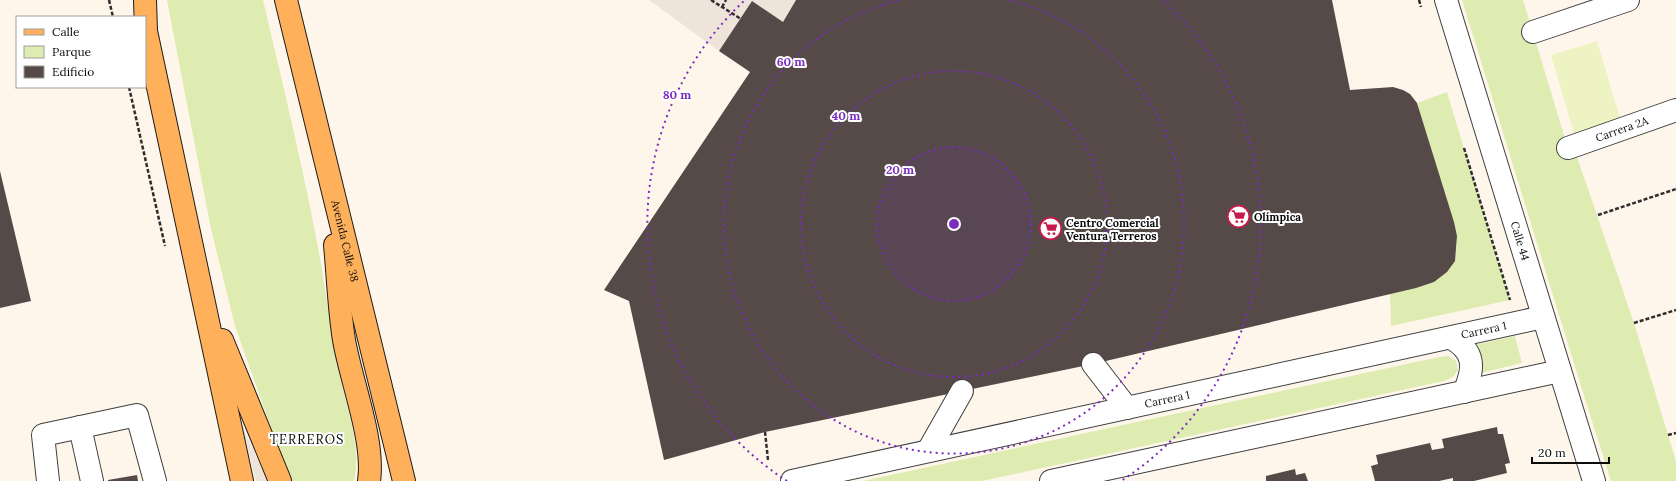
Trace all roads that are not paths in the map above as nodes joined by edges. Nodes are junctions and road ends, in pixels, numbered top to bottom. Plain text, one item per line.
1 (137, 0) edge
2 (145, 0) edge
3 (286, 0) edge
4 (1446, 0) edge
5 (1628, 0) edge
6 (141, 16) edge
7 (144, 16) edge
8 (1533, 32) dead end
9 (146, 34) edge
10 (1676, 110) edge
11 (1568, 148) dead end
12 (328, 170) junction
13 (201, 288) junction
14 (1543, 317) junction
15 (1451, 338) junction
16 (1093, 364) dead end
17 (1560, 371) junction
18 (962, 391) dead end
19 (1464, 392) junction
20 (1127, 408) junction
21 (80, 427) junction
22 (928, 451) junction
23 (48, 481) edge
24 (92, 481) edge
25 (156, 481) edge
26 (242, 481) edge
27 (280, 481) edge
28 (369, 481) edge
29 (404, 481) edge
30 (792, 481) edge
31 (1051, 481) edge
32 (1594, 481) edge

1 - 6 main road
2 - 7 main road
3 - 12 main road, Avenida Calle 38
4 - 14 street, Calle 44
5 - 8 street
9 - 13 main road
10 - 11 street, Carrera 2A
12 - 28 main road
12 - 29 main road, Avenida Calle 38
13 - 26 main road
13 - 27 main road
14 - 15 street, Carrera 1
14 - 17 street, Calle 44
15 - 19 street
15 - 20 street, Carrera 1
16 - 20 street
17 - 19 street
17 - 32 street, Calle 44
18 - 22 street
19 - 31 street
20 - 22 street, Carrera 1
21 - 23 street
21 - 24 street
21 - 25 street
22 - 30 street, Carrera 1

